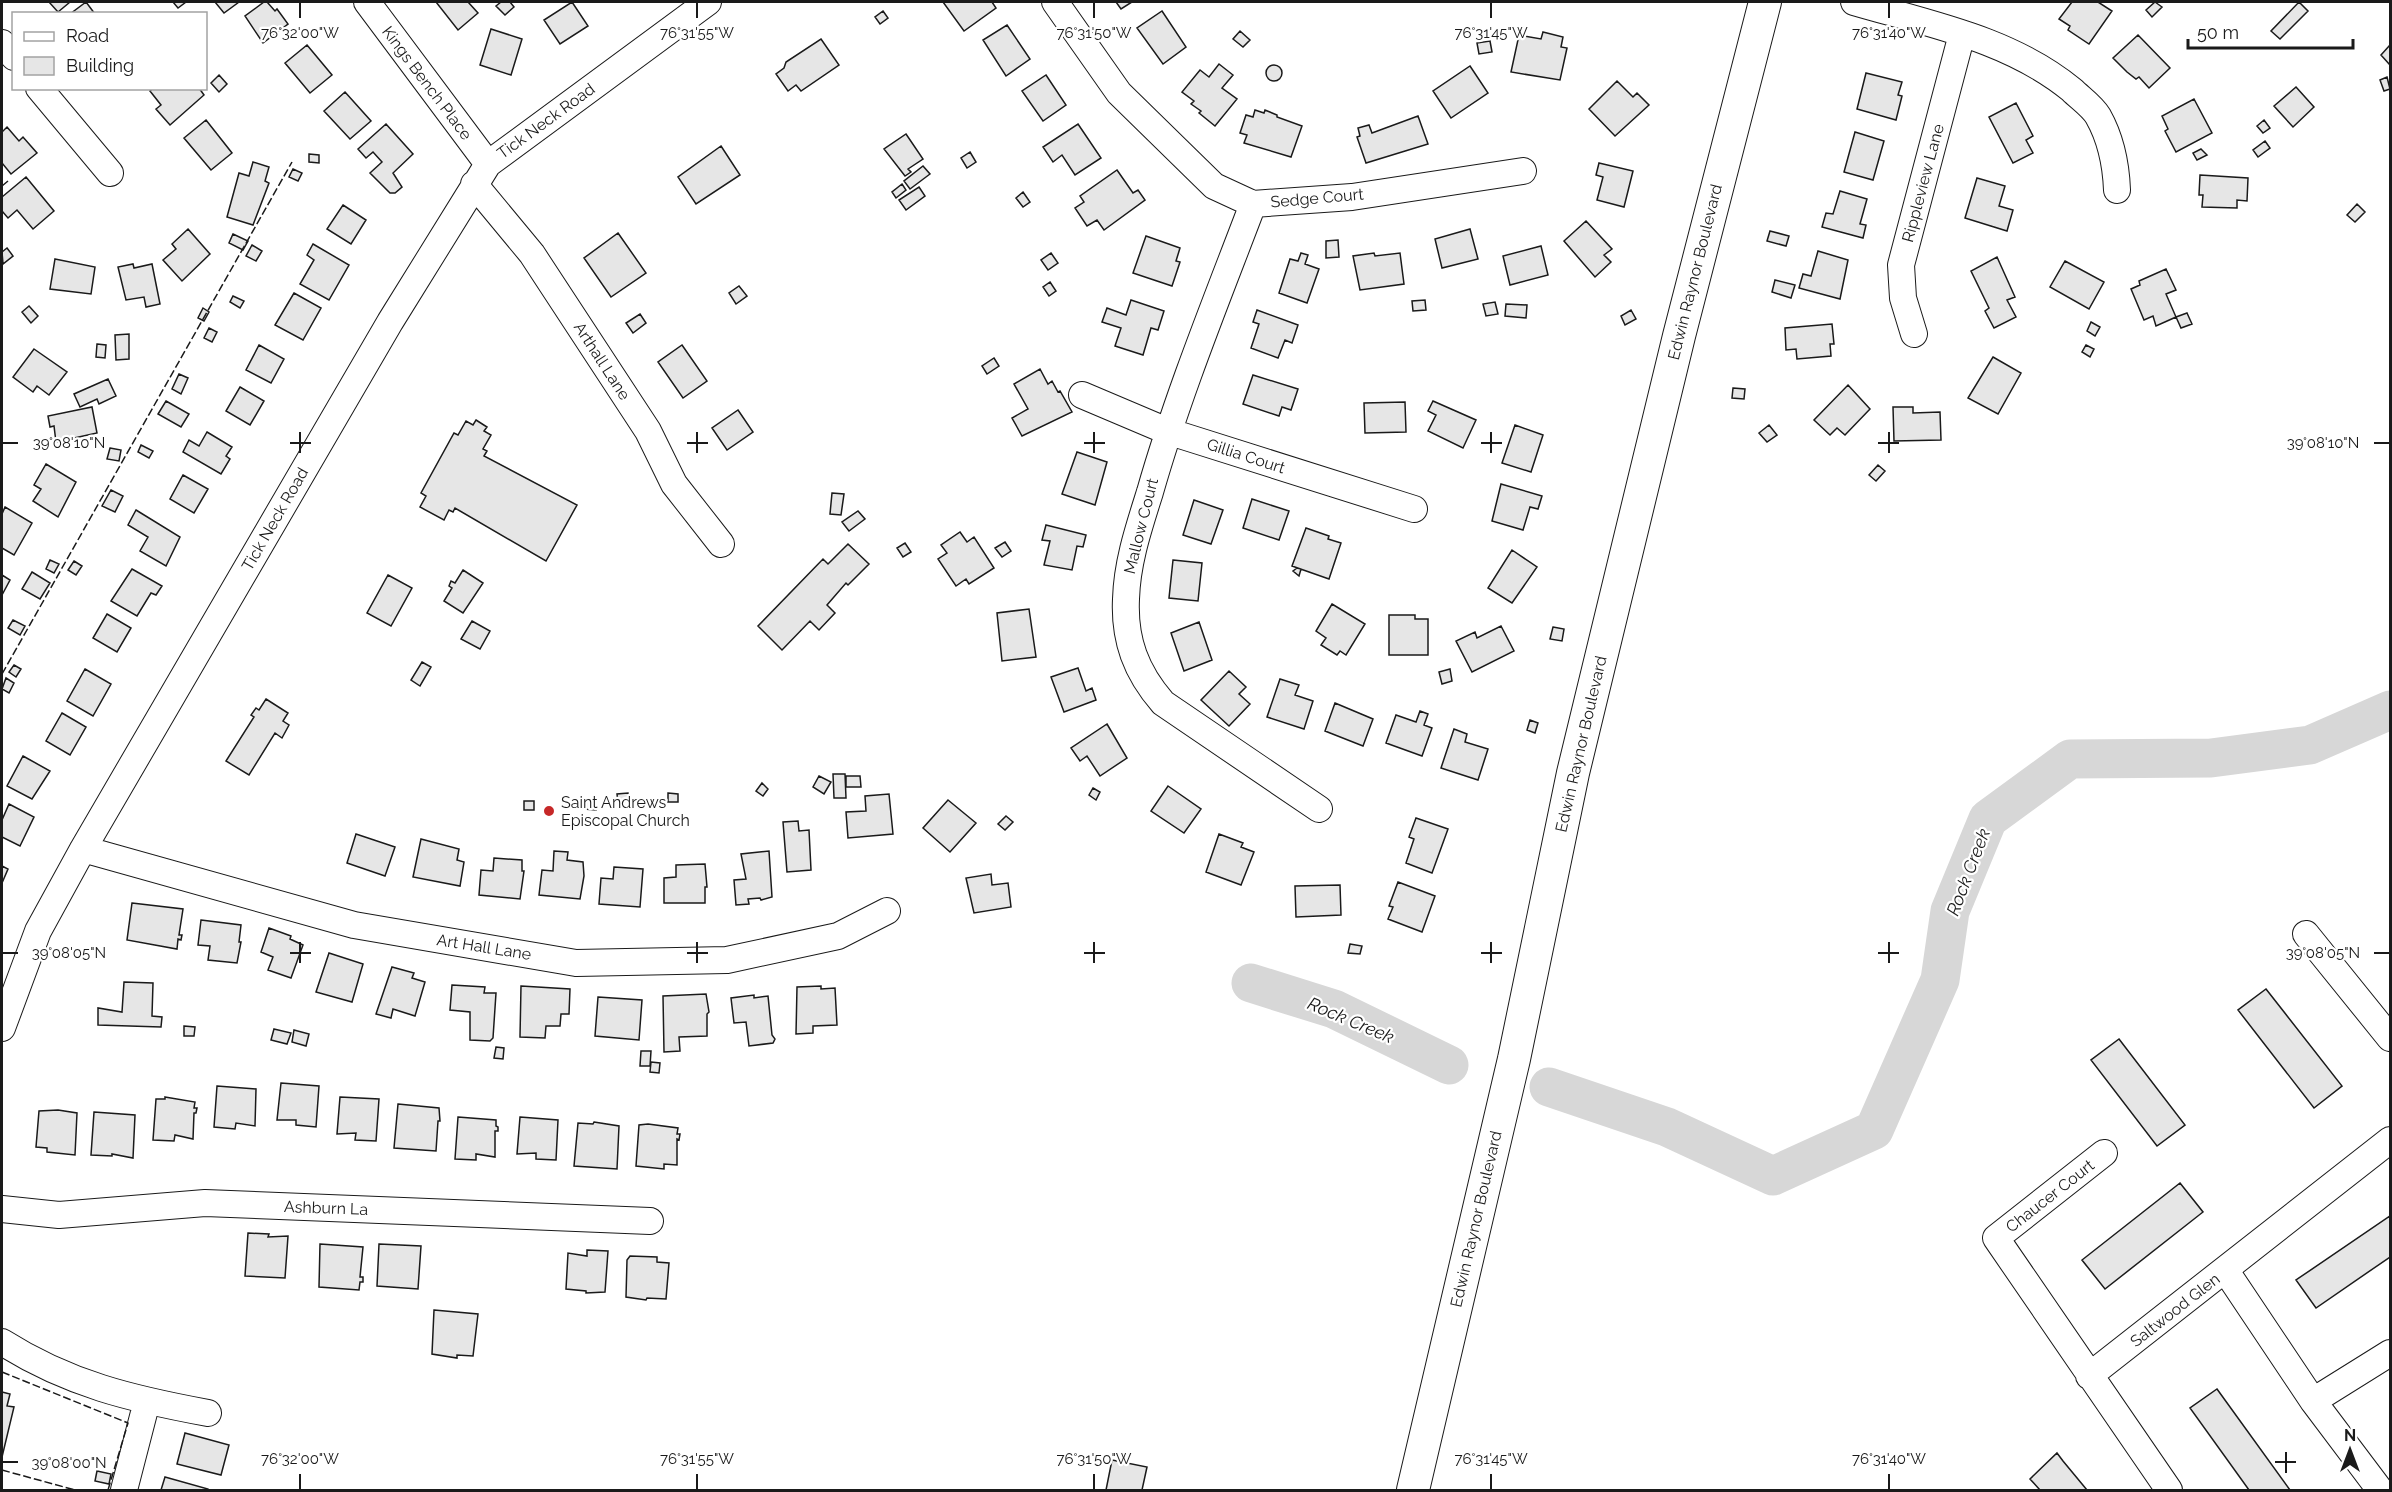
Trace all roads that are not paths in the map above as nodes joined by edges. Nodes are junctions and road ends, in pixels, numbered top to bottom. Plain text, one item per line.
1 (367, 2) edge
2 (708, 2) edge
3 (1055, 2) edge
4 (1765, 2) edge
5 (1854, 2) edge
6 (1962, 34) junction
7 (2, 43) edge
8 (12, 55) edge
9 (41, 90) edge
10 (1522, 171) dead end
11 (110, 173) dead end
12 (481, 174) junction
13 (2117, 190) dead end
14 (1253, 204) junction
15 (1914, 334) dead end
16 (1082, 395) dead end
17 (1167, 431) junction
18 (1414, 509) dead end
19 (721, 544) dead end
20 (1319, 809) dead end
21 (83, 849) junction
22 (887, 911) dead end
23 (2306, 934) dead end
24 (2, 1028) edge
25 (2391, 1038) edge
26 (2391, 1140) edge
27 (2104, 1154) dead end
28 (2, 1209) edge
29 (650, 1221) dead end
30 (2226, 1271) junction
31 (2, 1342) edge
32 (2391, 1353) edge
33 (2090, 1376) junction
34 (147, 1401) junction
35 (2313, 1401) junction
36 (208, 1413) dead end
37 (124, 1491) edge
38 (1413, 1491) edge
39 (2169, 1491) edge
40 (2380, 1491) edge

1 - 12 street, Kings Bench Place
2 - 12 street, Tick Neck Road
3 - 14 street, Sedge Court
4 - 38 main road, Edwin Raynor Boulevard
5 - 6 street
6 - 13 street
6 - 15 street, Rippleview Lane
7 - 8 street
9 - 11 street
10 - 14 street, Sedge Court
12 - 19 street, Arthall Lane
12 - 21 street, Tick Neck Road
14 - 17 street, Mallow Court
16 - 17 street, Gillia Court
17 - 18 street, Gillia Court
17 - 20 street, Mallow Court
21 - 22 street, Art Hall Lane
21 - 24 street, Tick Neck Road
23 - 25 street
26 - 30 street, Saltwood Glen
27 - 33 street, Chaucer Court
28 - 29 street, Ashburn La
30 - 33 street, Saltwood Glen
30 - 35 street
31 - 34 street
32 - 35 street
33 - 39 street
34 - 36 street
34 - 37 street
35 - 40 street

